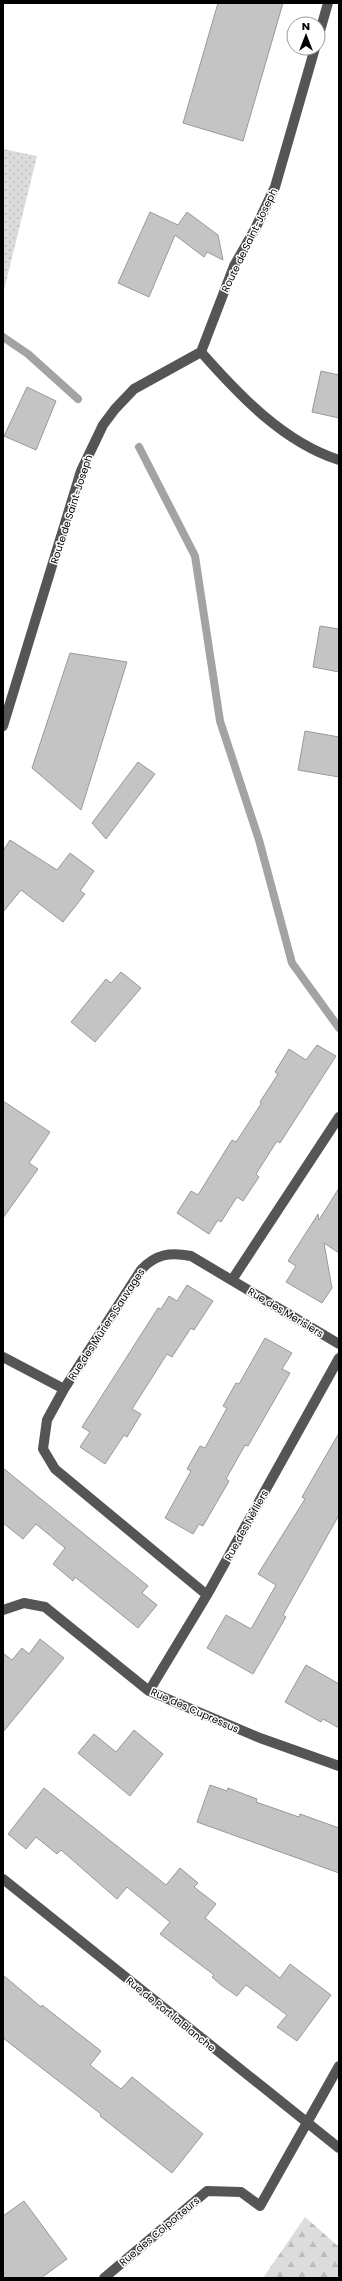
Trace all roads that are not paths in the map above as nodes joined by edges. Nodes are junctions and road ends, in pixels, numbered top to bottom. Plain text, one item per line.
1 (328, 3) edge
2 (324, 16) edge
3 (313, 56) edge
4 (201, 352) junction
5 (339, 460) edge
6 (3, 726) edge
7 (339, 1117) edge
8 (232, 1280) junction
9 (339, 1344) edge
10 (3, 1358) edge
11 (339, 1358) edge
12 (64, 1389) junction
13 (207, 1595) junction
14 (3, 1610) edge
15 (149, 1691) junction
16 (339, 1766) edge
17 (3, 1879) edge
18 (339, 2066) edge
19 (306, 2122) junction
20 (339, 2148) edge
21 (104, 2278) edge

1 - 2 street
3 - 4 street, Route de Saint-Joseph
4 - 5 street
4 - 6 street, Route de Saint-Joseph
7 - 8 street
8 - 9 street, Rue des Merisiers
8 - 12 street, Rue des Mûriers Sauvages
10 - 12 street
11 - 13 street, Rue des Nèfliers
12 - 13 street, Rue des Mûriers Sauvages
13 - 15 street, Rue des Nèfliers
14 - 15 street, Rue des Cupressus
15 - 16 street, Rue des Cupressus
17 - 19 street, Rue de Port la Blanche
18 - 19 street
19 - 20 street, Rue de Port la Blanche
19 - 21 street, Rue des Colporteurs

